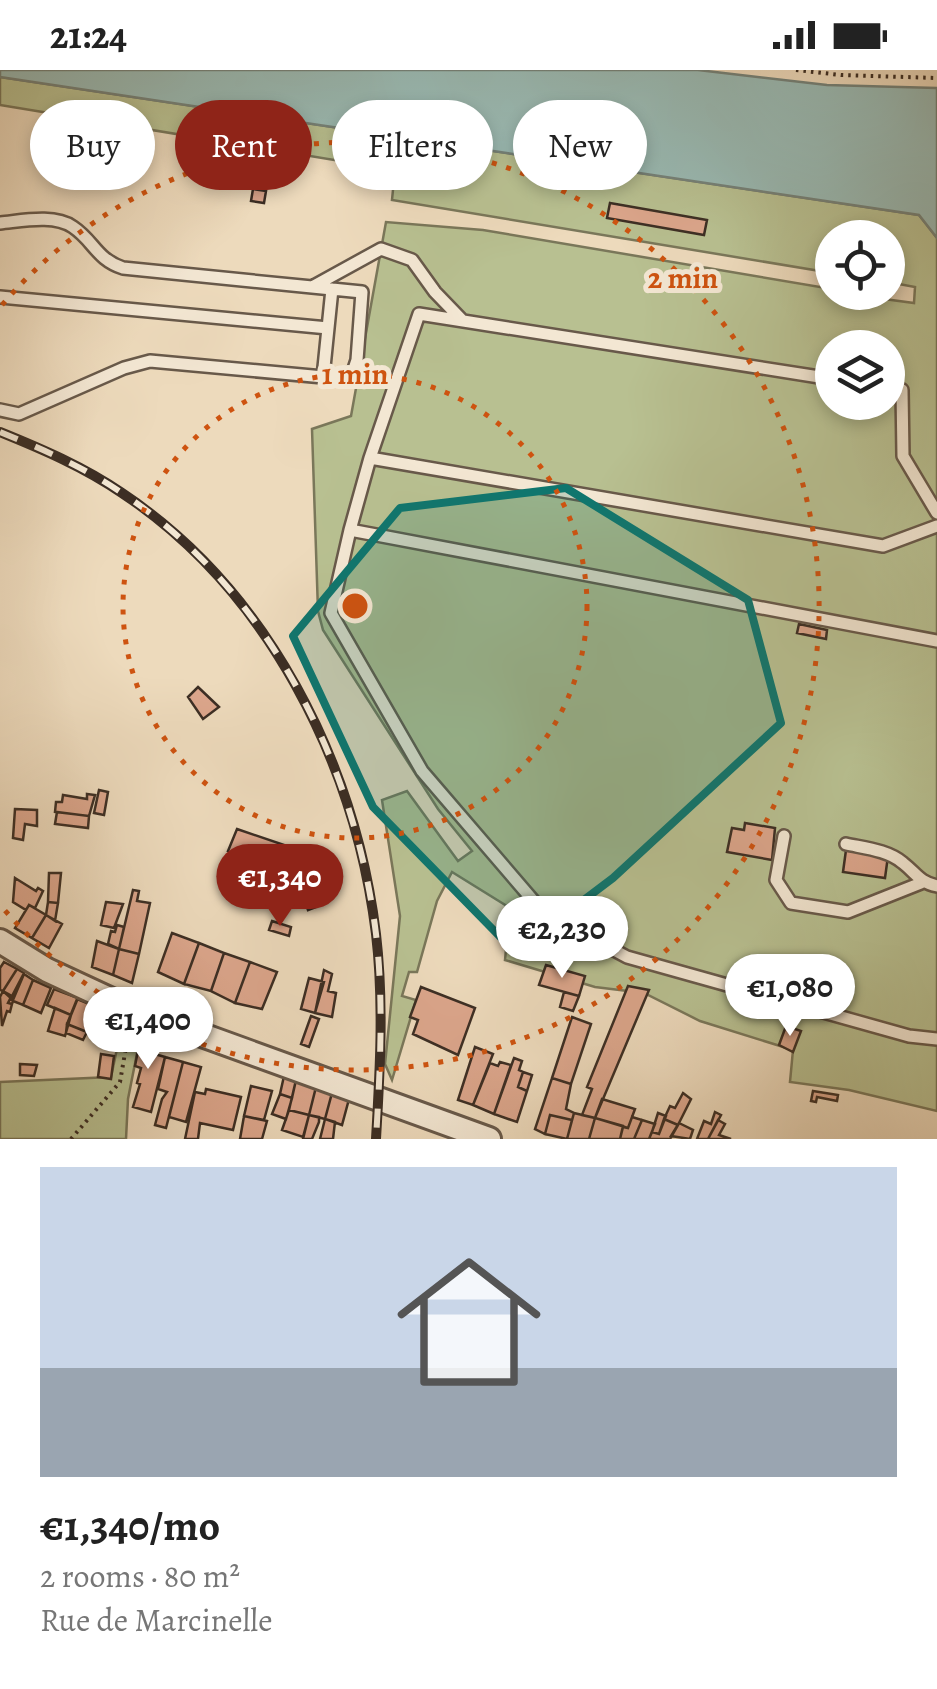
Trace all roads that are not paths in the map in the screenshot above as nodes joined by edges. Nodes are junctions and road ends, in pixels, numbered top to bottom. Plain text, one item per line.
1 (0, 222) edge
2 (312, 287) junction
3 (332, 289) junction
4 (0, 297) edge
5 (462, 320) junction
6 (328, 328) junction
7 (815, 376) edge
8 (324, 377) junction
9 (0, 410) edge
10 (902, 420) edge
11 (370, 458) junction
12 (937, 513) edge
13 (937, 526) edge
14 (350, 530) junction
15 (937, 642) edge
16 (784, 836) dead end
17 (846, 844) dead end
18 (922, 883) junction
19 (937, 886) edge
20 (0, 941) edge
21 (937, 1039) edge
22 (489, 1139) edge

1 - 2 lane
2 - 3 lane
2 - 5 lane
3 - 6 lane
3 - 8 lane
4 - 6 lane
5 - 7 lane
5 - 11 lane
6 - 8 lane
8 - 9 lane
10 - 12 lane
11 - 13 lane
11 - 14 lane
14 - 15 lane
14 - 21 lane
16 - 18 lane
17 - 18 lane
18 - 19 lane
20 - 22 street

